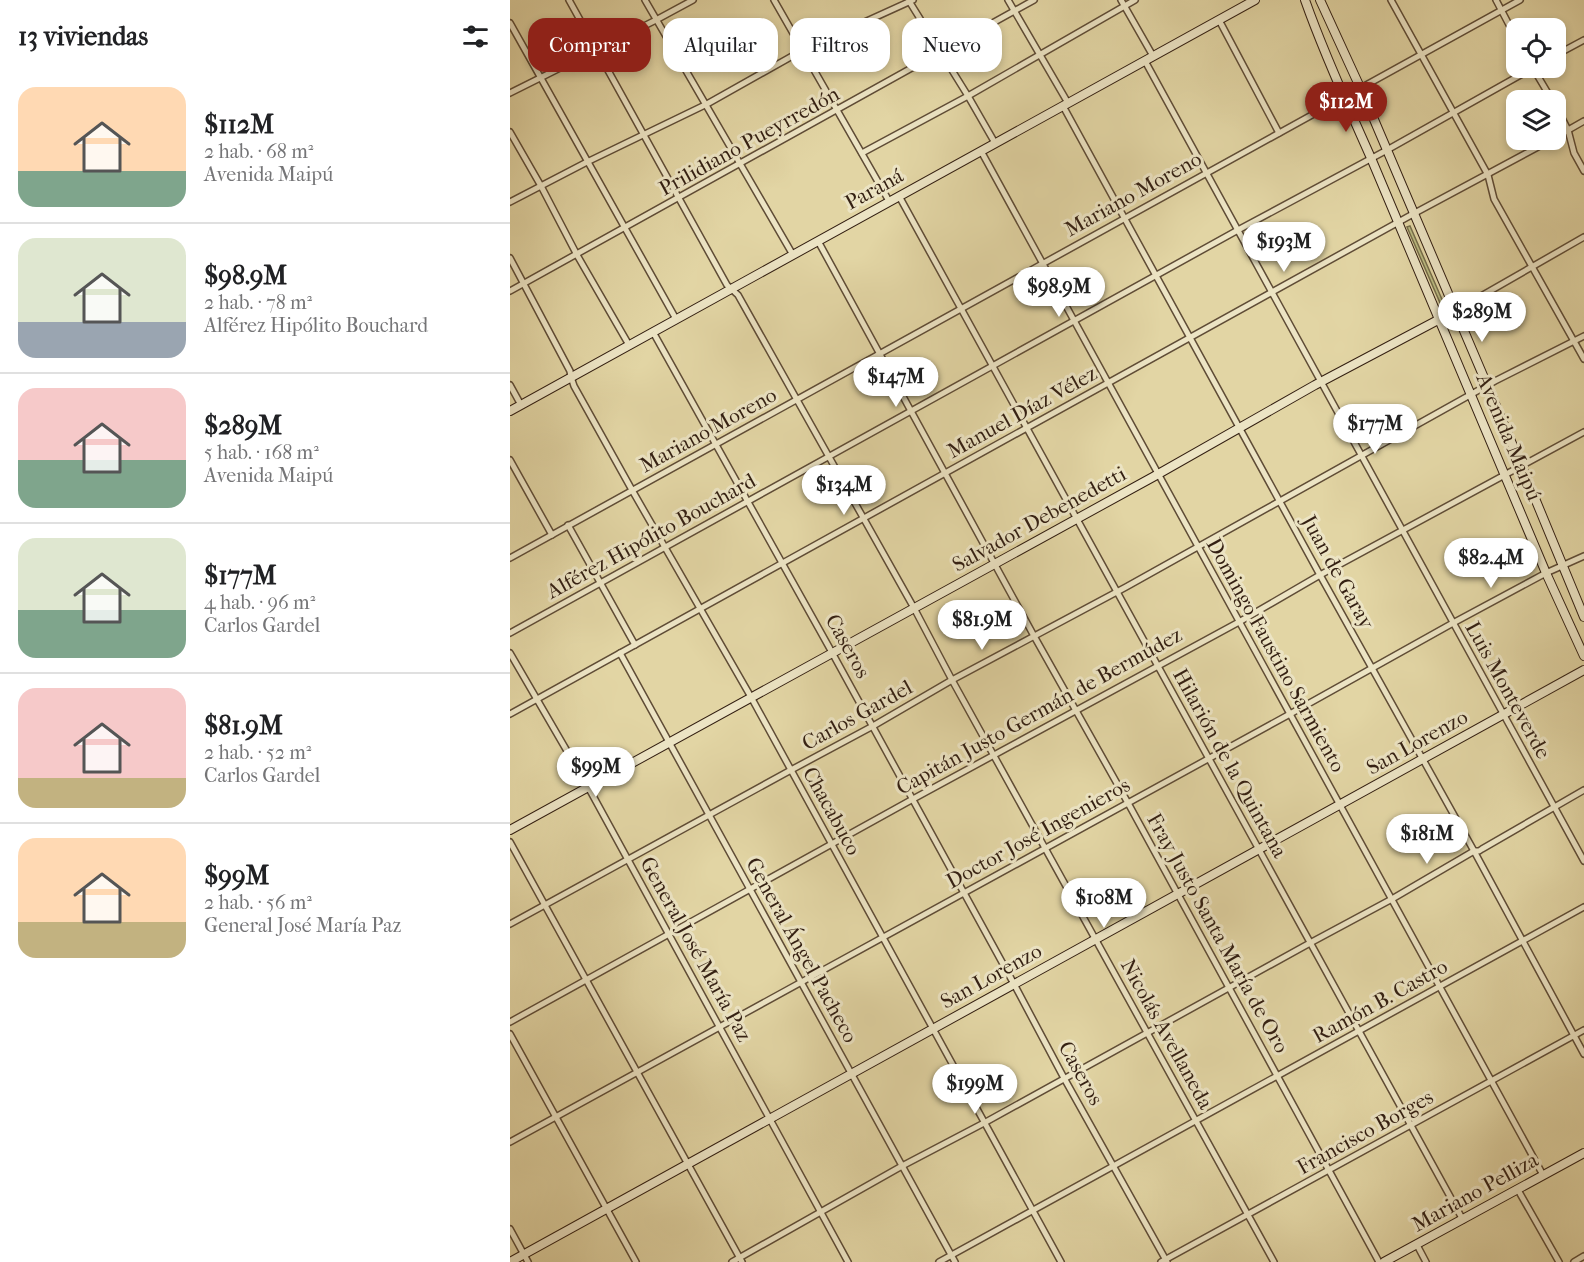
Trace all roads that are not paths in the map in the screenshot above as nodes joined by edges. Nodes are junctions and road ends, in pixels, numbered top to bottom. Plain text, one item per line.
1 (569, 0) edge
2 (645, 0) edge
3 (693, 0) edge
4 (774, 0) edge
5 (1008, 0) edge
6 (1034, 0) edge
7 (1135, 0) edge
8 (1255, 0) edge
9 (1305, 0) edge
10 (1320, 0) edge
11 (1391, 0) edge
12 (1496, 0) edge
13 (1520, 0) edge
14 (910, 1) edge
15 (1123, 3) edge
16 (1502, 10) junction
17 (1015, 11) junction
18 (579, 18) edge
19 (873, 18) edge
20 (920, 18) edge
21 (1002, 18) edge
22 (1506, 18) edge
23 (656, 20) junction
24 (1220, 20) junction
25 (510, 23) edge
26 (651, 23) edge
27 (790, 28) edge
28 (1584, 40) edge
29 (1566, 50) edge
30 (1040, 54) junction
31 (1422, 54) junction
32 (1153, 56) junction
33 (790, 57) edge
34 (1145, 61) junction
35 (554, 72) edge
36 (609, 72) edge
37 (815, 72) edge
38 (907, 72) edge
39 (953, 72) edge
40 (542, 78) junction
41 (1515, 78) edge
42 (1360, 88) junction
43 (510, 93) edge
44 (968, 96) junction
45 (1343, 97) junction
46 (707, 104) junction
47 (1065, 104) junction
48 (837, 111) junction
49 (1454, 112) junction
50 (1584, 121) edge
51 (1566, 126) edge
52 (1568, 130) junction
53 (510, 132) edge
54 (1279, 133) junction
55 (644, 135) junction
56 (995, 143) junction
57 (1387, 150) junction
58 (1533, 150) edge
59 (981, 151) junction
60 (862, 153) junction
61 (1371, 158) junction
62 (587, 162) junction
63 (741, 164) junction
64 (1584, 171) edge
65 (1206, 173) junction
66 (1488, 175) junction
67 (541, 186) junction
68 (899, 196) junction
69 (678, 199) junction
70 (889, 201) junction
71 (510, 202) edge
72 (1413, 214) junction
73 (1124, 218) junction
74 (1397, 223) junction
75 (624, 228) junction
76 (1238, 230) junction
77 (1584, 237) edge
78 (818, 241) junction
79 (577, 255) junction
80 (793, 255) junction
81 (510, 258) edge
82 (1043, 263) junction
83 (1531, 267) junction
84 (1156, 276) junction
85 (524, 284) junction
86 (731, 289) junction
87 (510, 291) edge
88 (1273, 292) junction
89 (960, 309) junction
90 (1455, 311) junction
91 (676, 319) junction
92 (1439, 320) junction
93 (1074, 321) junction
94 (653, 332) junction
95 (1584, 336) edge
96 (1190, 338) junction
97 (1574, 342) junction
98 (629, 345) junction
99 (879, 353) junction
100 (1584, 359) edge
101 (992, 366) junction
102 (571, 377) junction
103 (1320, 382) junction
104 (1108, 383) junction
105 (510, 385) edge
106 (1486, 386) junction
107 (1471, 395) junction
108 (797, 399) junction
109 (521, 405) junction
110 (510, 411) edge
111 (911, 411) junction
112 (1239, 428) junction
113 (1026, 429) junction
114 (1584, 432) edge
115 (716, 444) junction
116 (1362, 455) junction
117 (829, 457) junction
118 (510, 460) edge
119 (1522, 467) junction
120 (946, 473) junction
121 (1158, 474) junction
122 (1505, 474) junction
123 (632, 490) junction
124 (748, 501) junction
125 (1280, 501) junction
126 (1076, 518) junction
127 (864, 519) junction
128 (568, 525) junction
129 (1402, 530) junction
130 (552, 535) junction
131 (1197, 546) junction
132 (665, 547) junction
133 (1584, 556) edge
134 (510, 558) edge
135 (996, 563) junction
136 (783, 564) junction
137 (1562, 567) junction
138 (1546, 573) junction
139 (1320, 575) junction
140 (600, 583) junction
141 (1116, 592) junction
142 (914, 608) junction
143 (700, 609) junction
144 (1584, 617) edge
145 (1239, 622) junction
146 (1453, 623) junction
147 (510, 633) edge
148 (1034, 636) junction
149 (635, 645) junction
150 (510, 653) edge
151 (620, 653) junction
152 (832, 653) junction
153 (1584, 656) edge
154 (1158, 665) junction
155 (1372, 668) junction
156 (1584, 670) edge
157 (952, 680) junction
158 (751, 697) junction
159 (536, 700) junction
160 (1076, 709) junction
161 (510, 714) edge
162 (1290, 714) junction
163 (1504, 715) junction
164 (873, 726) junction
165 (669, 742) junction
166 (994, 755) junction
167 (1208, 758) junction
168 (1422, 759) junction
169 (791, 770) junction
170 (588, 788) junction
171 (1584, 790) edge
172 (913, 799) junction
173 (1128, 803) junction
174 (1340, 805) junction
175 (1554, 807) junction
176 (709, 815) junction
177 (510, 830) edge
178 (510, 842) edge
179 (831, 844) junction
180 (1046, 848) junction
181 (1258, 850) junction
182 (1474, 851) junction
183 (628, 860) junction
184 (1584, 861) edge
185 (750, 889) junction
186 (964, 893) junction
187 (1178, 894) junction
188 (1392, 899) junction
189 (545, 905) junction
190 (1584, 907) edge
191 (510, 924) edge
192 (669, 934) junction
193 (882, 938) junction
194 (1096, 939) junction
195 (1522, 942) junction
196 (1310, 943) junction
197 (586, 979) junction
198 (801, 982) junction
199 (1014, 984) junction
200 (1440, 987) junction
201 (1229, 988) junction
202 (510, 1022) edge
203 (720, 1027) junction
204 (933, 1029) junction
205 (1584, 1030) edge
206 (1359, 1031) junction
207 (1148, 1033) junction
208 (510, 1034) edge
209 (1574, 1036) junction
210 (1584, 1054) edge
211 (638, 1071) junction
212 (852, 1074) junction
213 (1277, 1076) junction
214 (1064, 1078) junction
215 (1492, 1081) junction
216 (555, 1116) junction
217 (770, 1119) junction
218 (1196, 1121) junction
219 (984, 1123) junction
220 (1411, 1125) junction
221 (510, 1142) edge
222 (1584, 1153) edge
223 (688, 1164) junction
224 (902, 1166) junction
225 (1114, 1166) junction
226 (1329, 1170) junction
227 (1543, 1175) junction
228 (1518, 1190) junction
229 (607, 1209) junction
230 (1033, 1211) junction
231 (820, 1213) junction
232 (1248, 1215) junction
233 (1463, 1220) junction
234 (510, 1229) edge
235 (1417, 1245) junction
236 (951, 1255) junction
237 (1584, 1256) edge
238 (526, 1258) edge
239 (741, 1260) edge
240 (1165, 1261) edge
241 (510, 1262) edge
242 (636, 1262) edge
243 (732, 1262) edge
244 (848, 1262) edge
245 (939, 1262) edge
246 (955, 1262) edge
247 (1061, 1262) edge
248 (1274, 1262) edge
249 (1379, 1262) edge
250 (1384, 1262) edge
251 (1426, 1262) edge
252 (1559, 1262) edge
253 (1574, 1262) edge

1 - 18 street, Nicolás Avellaneda
2 - 23 street
3 - 23 street
4 - 27 street
5 - 17 street, Juan de Garay
6 - 17 street, Prilidiano Pueyrredón
7 - 15 street
8 - 24 street, Paraná
9 - 45 street, Avenida Maipú
10 - 42 street, Avenida Maipú
11 - 31 street
12 - 16 street
13 - 16 street, Mariano Moreno
14 - 19 street
14 - 20 street
15 - 30 street
15 - 32 street
16 - 22 street
16 - 31 street, Mariano Moreno
17 - 21 street, Prilidiano Pueyrredón
17 - 30 street, Juan de Garay
23 - 26 street
23 - 46 street
24 - 32 street, Paraná
24 - 54 street
25 - 40 street
28 - 29 street
30 - 44 street
30 - 47 street, Juan de Garay
31 - 42 street, Mariano Moreno
31 - 49 street
32 - 34 street, Paraná
33 - 46 street
34 - 47 street, Paraná
34 - 65 street, Luis Monteverde
35 - 40 street
36 - 55 street, Nicolás Avellaneda
37 - 48 street
38 - 48 street, Prilidiano Pueyrredón
39 - 44 street
40 - 43 street
40 - 62 street
41 - 49 street, Alférez Hipólito Bouchard
42 - 45 street, Mariano Moreno
42 - 57 street, Avenida Maipú
44 - 56 street
44 - 60 street
45 - 54 street, Mariano Moreno
45 - 61 street, Avenida Maipú
46 - 55 street
46 - 63 street
47 - 56 street, Paraná
47 - 73 street, Juan de Garay
48 - 60 street
48 - 63 street, Prilidiano Pueyrredón
49 - 57 street, Alférez Hipólito Bouchard
49 - 66 street
50 - 52 street
51 - 52 street
52 - 64 street
53 - 67 street
54 - 65 street, Mariano Moreno
55 - 62 street
55 - 69 street, Nicolás Avellaneda
56 - 59 street, Paraná
57 - 61 street, Alférez Hipólito Bouchard
57 - 72 street, Avenida Maipú
58 - 66 street, Manuel Díaz Vélez
59 - 68 street, Paraná
59 - 82 street, Domingo Faustino Sarmiento
60 - 70 street
61 - 74 street, Avenida Maipú
61 - 76 street, Alférez Hipólito Bouchard
62 - 67 street
62 - 75 street
63 - 69 street, Prilidiano Pueyrredón
63 - 80 street
65 - 73 street, Mariano Moreno
65 - 76 street, Luis Monteverde
66 - 72 street, Manuel Díaz Vélez
66 - 83 street
67 - 71 street
67 - 79 street
68 - 70 street, Paraná
68 - 89 street, Hilarión de la Quintana
69 - 75 street, Prilidiano Pueyrredón
69 - 86 street, Nicolás Avellaneda
70 - 78 street, Paraná
72 - 74 street, Manuel Díaz Vélez
72 - 90 street, Avenida Maipú
73 - 82 street, Mariano Moreno
73 - 84 street, Juan de Garay
74 - 88 street, Manuel Díaz Vélez
74 - 92 street, Avenida Maipú
75 - 79 street, Prilidiano Pueyrredón
75 - 91 street
76 - 84 street, Alférez Hipólito Bouchard
76 - 88 street, Luis Monteverde
77 - 83 street, Salvador Debenedetti
78 - 80 street, Paraná
78 - 99 street, Fray Justo Santa María de Oro
79 - 85 street, Prilidiano Pueyrredón
79 - 98 street
80 - 86 street, Paraná
81 - 85 street, Chacabuco
82 - 89 street, Mariano Moreno
82 - 93 street, Domingo Faustino Sarmiento
83 - 90 street, Salvador Debenedetti
83 - 97 street
84 - 93 street, Alférez Hipólito Bouchard
84 - 96 street, Juan de Garay
85 - 87 street, Prilidiano Pueyrredón
85 - 102 street, Chacabuco
86 - 91 street, Paraná
86 - 108 street, Nicolás Avellaneda
88 - 96 street, Manuel Díaz Vélez
88 - 103 street, Luis Monteverde
89 - 99 street, Mariano Moreno
89 - 101 street, Hilarión de la Quintana
90 - 92 street, Salvador Debenedetti
90 - 106 street, Avenida Maipú
91 - 94 street, Paraná
92 - 103 street, Salvador Debenedetti
92 - 107 street, Avenida Maipú
93 - 101 street, Alférez Hipólito Bouchard
93 - 104 street, Domingo Faustino Sarmiento
94 - 98 street, Paraná
94 - 115 street, Caseros
95 - 97 street, Carlos Gardel
96 - 104 street, Manuel Díaz Vélez
96 - 112 street, Juan de Garay
97 - 100 street
97 - 106 street, Carlos Gardel
98 - 102 street, Paraná
99 - 108 street, Mariano Moreno
99 - 111 street, Fray Justo Santa María de Oro
101 - 111 street, Alférez Hipólito Bouchard
101 - 113 street, Hilarión de la Quintana
102 - 109 street, Paraná
102 - 123 street, Chacabuco
103 - 112 street, Salvador Debenedetti
103 - 116 street, Luis Monteverde
104 - 113 street, Manuel Díaz Vélez
104 - 121 street, Domingo Faustino Sarmiento
105 - 109 street
106 - 107 street, Carlos Gardel
106 - 119 street, Avenida Maipú
107 - 116 street, Carlos Gardel
107 - 122 street, Avenida Maipú
108 - 115 street, Mariano Moreno
108 - 117 street, Nicolás Avellaneda
109 - 110 street, Paraná
111 - 117 street, Alférez Hipólito Bouchard
111 - 120 street, Fray Justo Santa María de Oro
112 - 121 street, Salvador Debenedetti
112 - 125 street, Juan de Garay
113 - 120 street, Manuel Díaz Vélez
113 - 126 street, Hilarión de la Quintana
114 - 119 street, Capitán Justo Germán de Bermúdez
115 - 123 street, Mariano Moreno
115 - 124 street, Caseros
116 - 125 street, Carlos Gardel
116 - 129 street, Luis Monteverde
117 - 124 street, Alférez Hipólito Bouchard
117 - 127 street, Nicolás Avellaneda
118 - 130 street
119 - 122 street, Capitán Justo Germán de Bermúdez
119 - 137 street, Avenida Maipú
120 - 127 street, Manuel Díaz Vélez
120 - 135 street, Fray Justo Santa María de Oro
121 - 126 street, Salvador Debenedetti
121 - 131 street, Domingo Faustino Sarmiento
122 - 129 street, Capitán Justo Germán de Bermúdez
122 - 138 street, Avenida Maipú
123 - 128 street, Mariano Moreno
123 - 132 street, Chacabuco
124 - 132 street, Alférez Hipólito Bouchard
124 - 136 street, Caseros
125 - 131 street, Carlos Gardel
125 - 139 street, Juan de Garay
126 - 135 street, Salvador Debenedetti
126 - 141 street, Hilarión de la Quintana
127 - 136 street, Manuel Díaz Vélez
127 - 142 street, Nicolás Avellaneda
128 - 130 street, Mariano Moreno
128 - 140 street
129 - 139 street, Capitán Justo Germán de Bermúdez
129 - 146 street, Luis Monteverde
130 - 134 street, Mariano Moreno
131 - 141 street, Carlos Gardel
131 - 145 street, Domingo Faustino Sarmiento
132 - 140 street, Alférez Hipólito Bouchard
132 - 143 street, Chacabuco
133 - 137 street, Doctor José Ingenieros
135 - 142 street, Salvador Debenedetti
135 - 148 street, Fray Justo Santa María de Oro
136 - 143 street, Manuel Díaz Vélez
136 - 152 street, Caseros
137 - 138 street, Doctor José Ingenieros
137 - 144 street, Avenida Maipú
138 - 146 street, Doctor José Ingenieros
138 - 153 street, Avenida Maipú
139 - 145 street, Capitán Justo Germán de Bermúdez
139 - 155 street, Juan de Garay
140 - 147 street, Alférez Hipólito Bouchard
140 - 149 street
141 - 148 street, Carlos Gardel
141 - 154 street, Hilarión de la Quintana
142 - 152 street, Salvador Debenedetti
142 - 157 street, Nicolás Avellaneda
143 - 149 street, Manuel Díaz Vélez
143 - 158 street, Chacabuco
145 - 154 street, Capitán Justo Germán de Bermúdez
145 - 162 street, Domingo Faustino Sarmiento
146 - 155 street, Doctor José Ingenieros
146 - 163 street, Luis Monteverde
148 - 157 street, Carlos Gardel
148 - 160 street, Fray Justo Santa María de Oro
149 - 151 street, Manuel Díaz Vélez
150 - 159 street, General José María Paz
151 - 159 street, Manuel Díaz Vélez
151 - 165 street, General Ángel Pacheco
152 - 158 street, Salvador Debenedetti
152 - 164 street, Caseros
154 - 160 street, Capitán Justo Germán de Bermúdez
154 - 167 street, Hilarión de la Quintana
155 - 162 street, Doctor José Ingenieros
155 - 168 street, Juan de Garay
156 - 163 street, San Lorenzo
157 - 164 street, Carlos Gardel
157 - 166 street, Nicolás Avellaneda
158 - 165 street, Salvador Debenedetti
158 - 169 street, Chacabuco
159 - 161 street, Manuel Díaz Vélez
159 - 170 street, General José María Paz
160 - 166 street, Capitán Justo Germán de Bermúdez
160 - 173 street, Fray Justo Santa María de Oro
162 - 167 street, Doctor José Ingenieros
162 - 174 street, Domingo Faustino Sarmiento
163 - 168 street, San Lorenzo
163 - 175 street, Luis Monteverde
164 - 169 street, Carlos Gardel
164 - 172 street, Caseros
165 - 170 street, Salvador Debenedetti
165 - 176 street, General Ángel Pacheco
166 - 172 street, Capitán Justo Germán de Bermúdez
166 - 180 street, Nicolás Avellaneda
167 - 173 street, Doctor José Ingenieros
167 - 181 street, Hilarión de la Quintana
168 - 174 street, San Lorenzo
168 - 182 street, Juan de Garay
169 - 176 street, Carlos Gardel
169 - 179 street, Chacabuco
170 - 177 street, Salvador Debenedetti
170 - 183 street, General José María Paz
171 - 175 street
172 - 179 street, Capitán Justo Germán de Bermúdez
172 - 186 street, Caseros
173 - 180 street, Doctor José Ingenieros
173 - 187 street, Fray Justo Santa María de Oro
174 - 181 street, San Lorenzo
174 - 188 street, Domingo Faustino Sarmiento
175 - 182 street
175 - 184 street, Luis Monteverde
176 - 183 street, Carlos Gardel
176 - 185 street, General Ángel Pacheco
178 - 189 street
179 - 185 street, Capitán Justo Germán de Bermúdez
179 - 193 street, Chacabuco
180 - 186 street, Doctor José Ingenieros
180 - 194 street, Nicolás Avellaneda
181 - 187 street, San Lorenzo
181 - 196 street, Hilarión de la Quintana
182 - 188 street
182 - 195 street, Juan de Garay
183 - 189 street, Carlos Gardel
183 - 192 street, General José María Paz
185 - 192 street, Capitán Justo Germán de Bermúdez
185 - 198 street, General Ángel Pacheco
186 - 193 street, Doctor José Ingenieros
186 - 199 street, Caseros
187 - 194 street, San Lorenzo
187 - 201 street, Fray Justo Santa María de Oro
188 - 196 street
188 - 200 street, Domingo Faustino Sarmiento
189 - 191 street, Carlos Gardel
189 - 197 street
190 - 195 street, Ramón B. Castro
192 - 197 street, Capitán Justo Germán de Bermúdez
192 - 203 street, General José María Paz
193 - 198 street, Doctor José Ingenieros
193 - 204 street, Chacabuco
194 - 199 street, San Lorenzo
194 - 207 street, Nicolás Avellaneda
195 - 200 street, Ramón B. Castro
195 - 209 street, Juan de Garay
196 - 201 street
196 - 206 street, Hilarión de la Quintana
197 - 202 street, Capitán Justo Germán de Bermúdez
197 - 211 street
198 - 203 street, Doctor José Ingenieros
198 - 212 street, General Ángel Pacheco
199 - 204 street, San Lorenzo
199 - 214 street, Caseros
200 - 206 street, Ramón B. Castro
200 - 215 street, Domingo Faustino Sarmiento
201 - 207 street
201 - 213 street, Fray Justo Santa María de Oro
203 - 211 street, Doctor José Ingenieros
203 - 217 street, General José María Paz
204 - 212 street, San Lorenzo
204 - 219 street, Chacabuco
205 - 209 street, Francisco Borges
206 - 213 street, Ramón B. Castro
206 - 220 street, Hilarión de la Quintana
207 - 214 street
207 - 218 street, Nicolás Avellaneda
208 - 216 street
209 - 210 street, Juan de Garay
209 - 215 street, Francisco Borges
211 - 216 street, Doctor José Ingenieros
211 - 223 street
212 - 217 street, San Lorenzo
212 - 224 street, General Ángel Pacheco
213 - 218 street, Ramón B. Castro
213 - 226 street, Fray Justo Santa María de Oro
214 - 219 street
214 - 225 street, Caseros
215 - 220 street, Francisco Borges
215 - 227 street, Domingo Faustino Sarmiento
216 - 221 street, Doctor José Ingenieros
216 - 229 street
217 - 223 street, San Lorenzo
217 - 231 street, General José María Paz
218 - 225 street, Ramón B. Castro
218 - 232 street, Nicolás Avellaneda
219 - 224 street
219 - 230 street, Chacabuco
220 - 226 street, Francisco Borges
220 - 233 street, Hilarión de la Quintana
222 - 227 street, Mariano Pelliza
223 - 229 street, San Lorenzo
223 - 239 street
224 - 231 street
224 - 236 street, General Ángel Pacheco
225 - 230 street, Ramón B. Castro
225 - 240 street, Caseros
226 - 232 street, Francisco Borges
226 - 249 street, Fray Justo Santa María de Oro
227 - 228 street, Mariano Pelliza
228 - 233 street, Mariano Pelliza
228 - 252 street
229 - 238 street, San Lorenzo
229 - 242 street
230 - 236 street, Ramón B. Castro
230 - 247 street, Chacabuco
231 - 239 street
231 - 244 street, General José María Paz
232 - 240 street, Francisco Borges
232 - 248 street, Nicolás Avellaneda
233 - 235 street, Mariano Pelliza
234 - 238 street
235 - 250 street, Mariano Pelliza
235 - 251 street
236 - 245 street, Ramón B. Castro
236 - 246 street, General Ángel Pacheco
237 - 253 street
238 - 241 street, San Lorenzo
239 - 243 street

